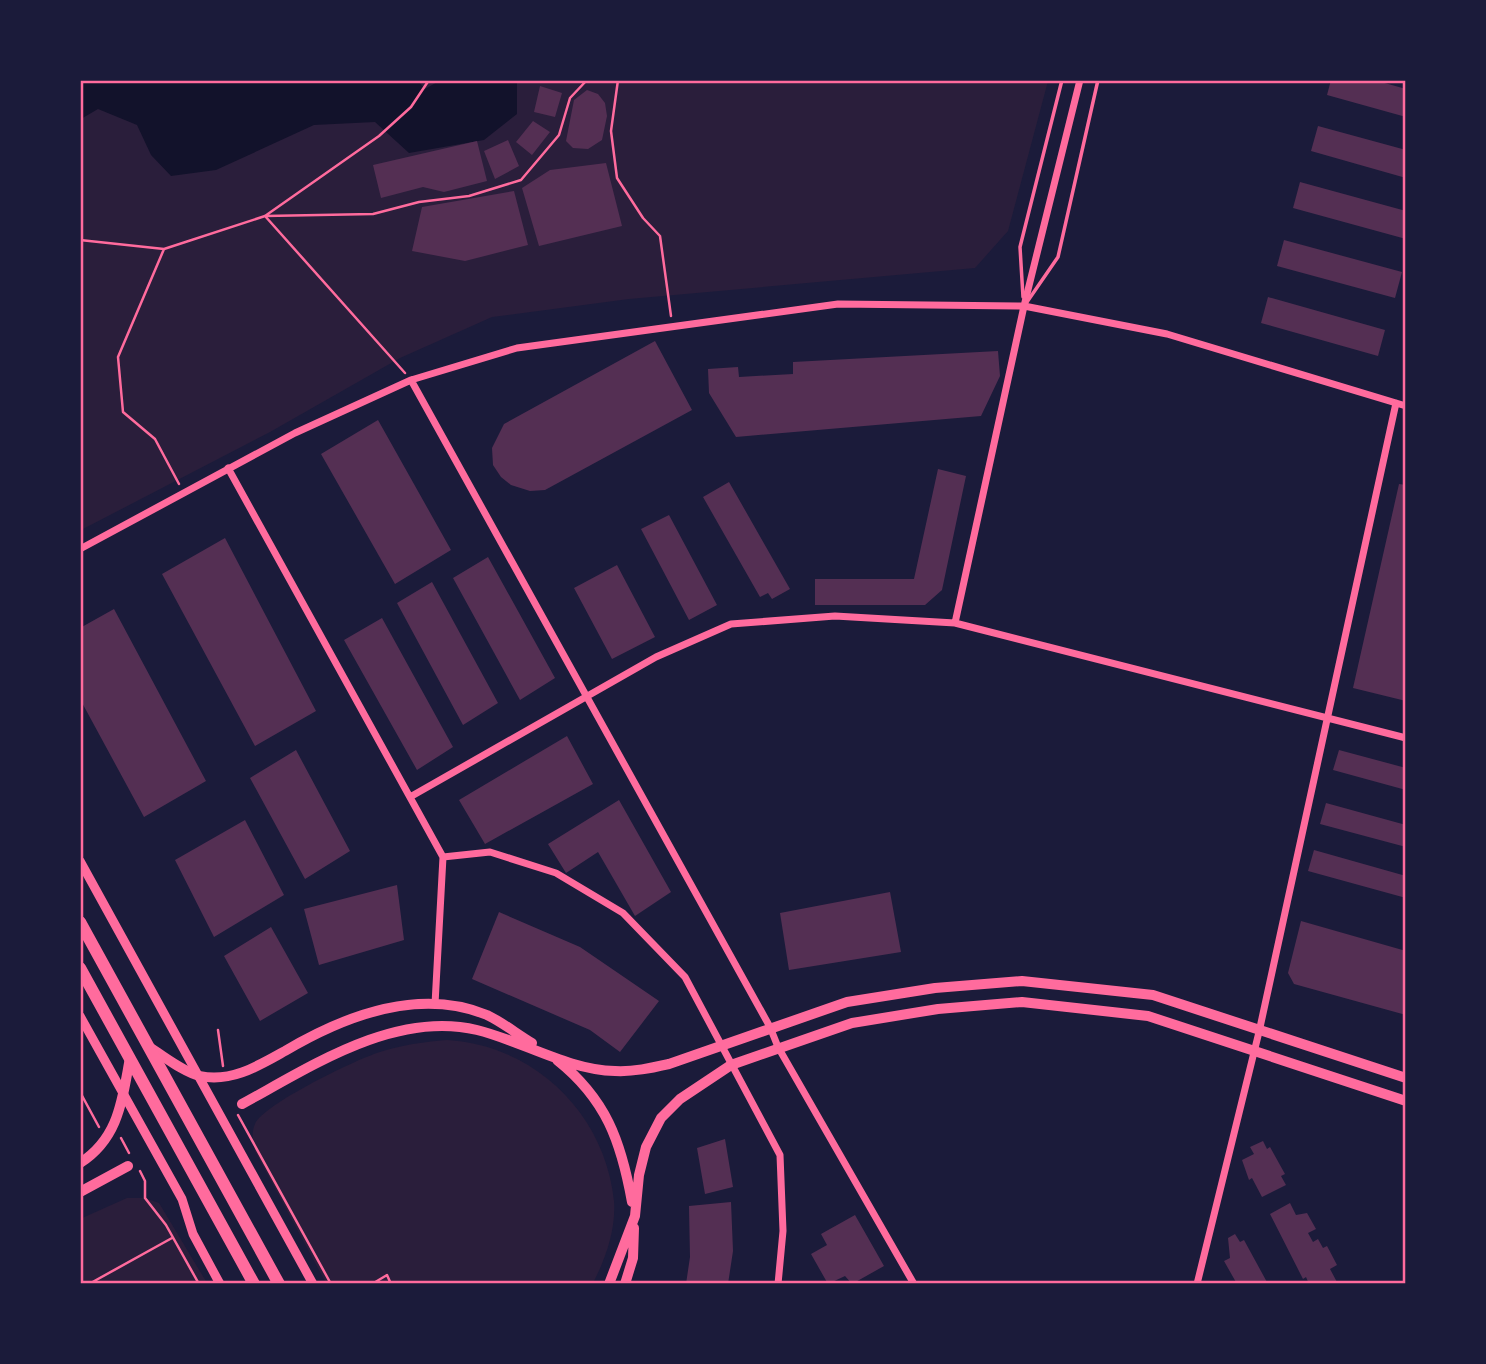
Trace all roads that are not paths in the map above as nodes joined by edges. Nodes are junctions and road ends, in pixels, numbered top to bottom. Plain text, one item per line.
1 (1062, 80) edge
2 (1080, 80) edge
3 (1098, 80) edge
4 (1024, 306) junction
5 (411, 380) junction
6 (1396, 403) junction
7 (1405, 406) edge
8 (228, 468) junction
9 (80, 549) edge
10 (955, 623) junction
11 (589, 696) junction
12 (1327, 717) junction
13 (1405, 738) edge
14 (410, 797) junction
15 (443, 857) junction
16 (80, 861) edge
17 (80, 922) edge
18 (80, 968) edge
19 (435, 1004) junction
20 (80, 1016) edge
21 (770, 1027) junction
22 (1259, 1032) junction
23 (722, 1046) junction
24 (149, 1047) junction
25 (778, 1047) junction
26 (1253, 1052) junction
27 (552, 1056) junction
28 (130, 1058) junction
29 (731, 1065) junction
30 (199, 1076) junction
31 (1405, 1078) edge
32 (123, 1093) junction
33 (1405, 1101) edge
34 (237, 1105) road end
35 (80, 1163) edge
36 (133, 1165) road end
37 (80, 1192) edge
38 (635, 1216) junction
39 (220, 1283) edge
40 (254, 1283) edge
41 (279, 1283) edge
42 (313, 1283) edge
43 (609, 1283) edge
44 (625, 1283) edge
45 (778, 1283) edge
46 (915, 1283) edge
47 (1197, 1283) edge

1 - 4 lane
2 - 4 street
3 - 4 lane
4 - 5 street
4 - 6 street
4 - 10 street
5 - 8 street
5 - 11 street
6 - 7 street
6 - 12 street
8 - 9 street
8 - 14 street
10 - 11 street
10 - 12 street
11 - 14 street
11 - 21 street
12 - 13 street
12 - 22 street
14 - 15 street
15 - 19 street
15 - 23 street
16 - 30 street
17 - 24 highway
18 - 28 highway
19 - 27 main road
19 - 30 main road
20 - 32 street
21 - 22 main road
21 - 23 main road
21 - 25 street
22 - 26 street
22 - 31 main road
23 - 27 main road
23 - 29 street
24 - 30 main road
24 - 41 highway
25 - 26 main road
25 - 29 main road
25 - 46 street
26 - 33 main road
26 - 47 street
27 - 34 main road
27 - 38 main road
28 - 32 main road
28 - 40 highway
29 - 38 main road
29 - 45 street
30 - 42 street
32 - 35 main road
32 - 39 street
36 - 37 main road
38 - 43 main road
38 - 44 main road

